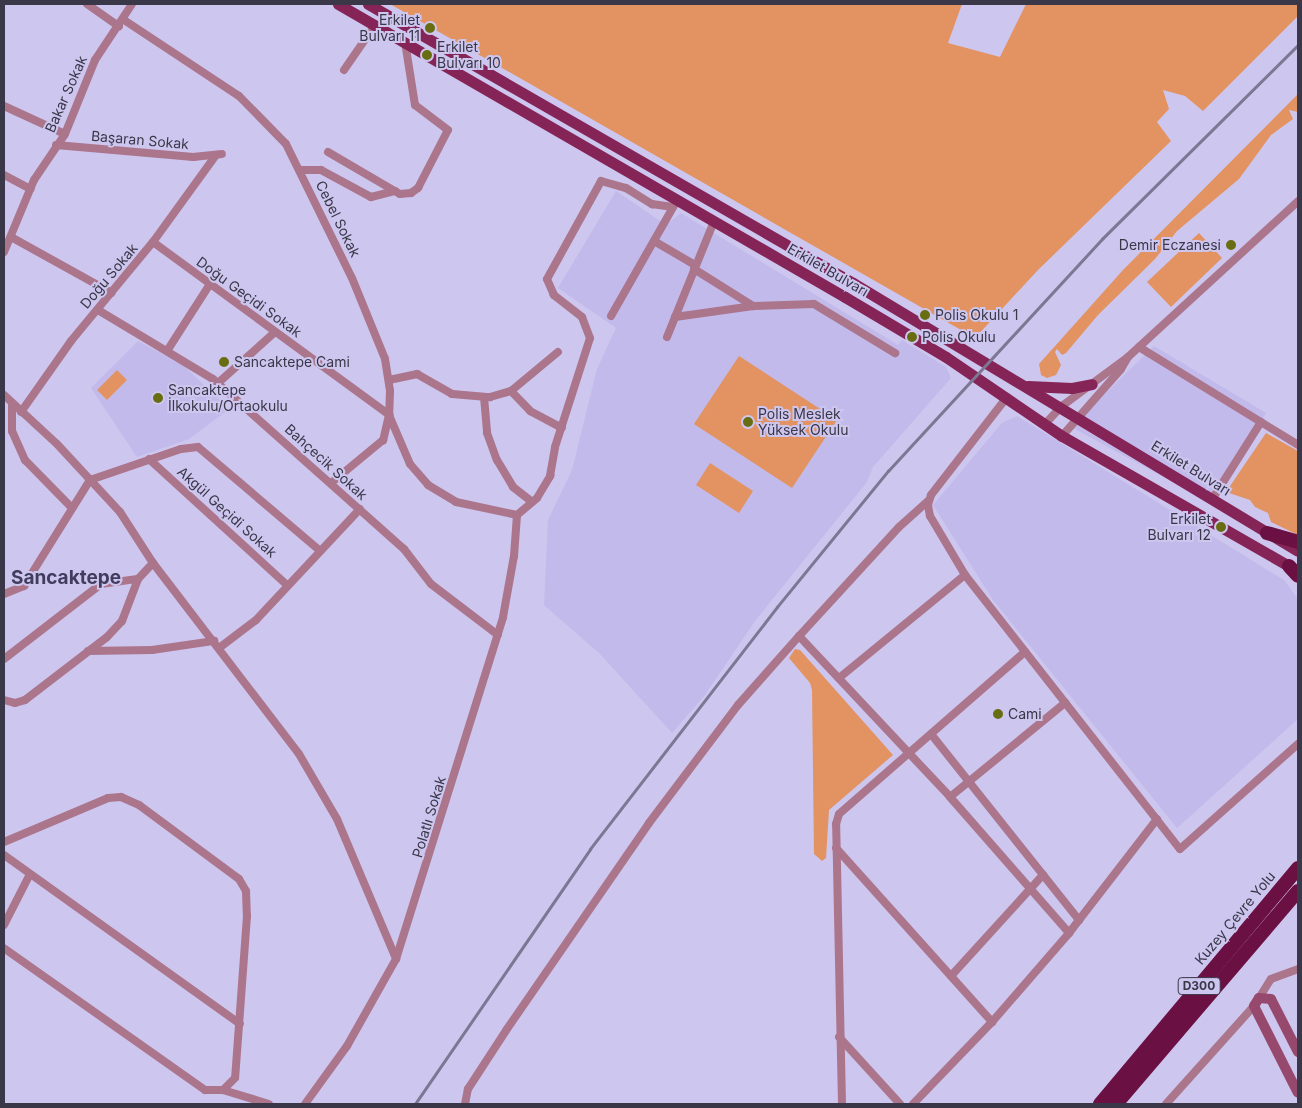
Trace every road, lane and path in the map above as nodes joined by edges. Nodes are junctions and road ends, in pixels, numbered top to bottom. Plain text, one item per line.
1 (87, 4) edge
2 (132, 4) edge
3 (338, 4) edge
4 (368, 4) edge
5 (122, 23) junction
6 (375, 25) junction
7 (405, 42) junction
8 (344, 70) dead end
9 (4, 106) edge
10 (65, 134) junction
11 (56, 145) junction
12 (328, 152) dead end
13 (219, 154) joint
14 (301, 170) junction
15 (4, 175) edge
16 (30, 190) junction
17 (395, 191) junction
18 (675, 203) junction
19 (1296, 207) edge
20 (714, 221) junction
21 (11, 237) junction
22 (654, 240) junction
23 (153, 242) junction
24 (4, 252) edge
25 (694, 267) junction
26 (210, 284) junction
27 (112, 293) junction
28 (753, 306) junction
29 (98, 310) junction
30 (611, 316) dead end
31 (674, 317) junction
32 (275, 332) junction
33 (667, 337) dead end
34 (1139, 347) junction
35 (167, 351) junction
36 (558, 352) dead end
37 (896, 353) dead end
38 (1128, 357) junction
39 (389, 380) junction
40 (218, 383) junction
41 (1092, 384) junction
42 (1028, 386) junction
43 (510, 391) junction
44 (4, 395) edge
45 (484, 397) junction
46 (1007, 397) junction
47 (12, 405) junction
48 (1062, 406) junction
49 (21, 412) junction
50 (389, 416) junction
51 (1080, 417) junction
52 (1261, 422) junction
53 (1045, 424) junction
54 (562, 428) junction
55 (1062, 436) junction
56 (1298, 446) edge
57 (149, 459) junction
58 (90, 480) junction
59 (331, 483) junction
60 (1213, 498) junction
61 (532, 502) junction
62 (928, 502) junction
63 (72, 508) junction
64 (360, 509) junction
65 (517, 515) junction
66 (1267, 533) junction
67 (1298, 542) edge
68 (319, 550) junction
69 (1298, 551) edge
70 (153, 563) junction
71 (1295, 571) edge
72 (965, 575) junction
73 (138, 579) junction
74 (287, 585) junction
75 (4, 594) edge
76 (498, 635) junction
77 (799, 636) junction
78 (217, 644) junction
79 (88, 651) junction
80 (1025, 652) junction
81 (4, 659) edge
82 (839, 678) junction
83 (4, 700) edge
84 (1065, 703) junction
85 (931, 734) junction
86 (1298, 744) edge
87 (910, 753) junction
88 (969, 782) junction
89 (950, 797) junction
90 (1157, 820) junction
91 (4, 842) edge
92 (836, 848) junction
93 (4, 855) edge
94 (1298, 868) edge
95 (30, 874) junction
96 (1043, 875) junction
97 (1030, 889) junction
98 (1298, 891) edge
99 (1079, 920) junction
100 (4, 925) edge
101 (1069, 933) junction
102 (4, 948) edge
103 (396, 959) junction
104 (1295, 970) edge
105 (951, 976) junction
106 (1298, 979) edge
107 (1256, 1002) junction
108 (992, 1022) junction
109 (240, 1024) junction
110 (839, 1037) junction
111 (1298, 1052) edge
112 (223, 1090) junction
113 (1298, 1092) edge
114 (269, 1104) edge
115 (305, 1104) edge
116 (465, 1104) edge
117 (842, 1104) edge
118 (900, 1104) edge
119 (913, 1104) edge
120 (1100, 1104) edge
121 (1116, 1104) edge
122 (1166, 1104) edge

1 - 5 street, Cebel Sokak
2 - 5 street, Bakar Sokak
3 - 6 main road, Erkilet Bulvarı
4 - 42 main road, Erkilet Bulvarı
5 - 10 street, Bakar Sokak
5 - 14 street, Cebel Sokak
6 - 7 main road, Erkilet Bulvarı
6 - 8 street
7 - 17 street
7 - 18 main road, Erkilet Bulvarı
9 - 10 street
10 - 11 street, Bakar Sokak
11 - 13 street, Başaran Sokak
11 - 16 street, Bakar Sokak
12 - 17 street
13 - 23 street, Doğu Sokak
14 - 17 street
14 - 39 street, Cebel Sokak
15 - 16 street
16 - 21 street, Bakar Sokak
18 - 20 main road, Erkilet Bulvarı
18 - 22 street
18 - 54 street
19 - 34 street
20 - 25 street
20 - 46 main road, Erkilet Bulvarı
21 - 24 street, Bakar Sokak
21 - 27 street
22 - 25 street
22 - 30 street
23 - 26 street, Doğu Geçidi Sokak
23 - 27 street, Doğu Sokak
25 - 28 street
25 - 31 street
26 - 32 street, Doğu Geçidi Sokak
26 - 35 street
27 - 29 street, Doğu Sokak
28 - 31 street
28 - 37 street
29 - 35 street, Bahçecik Sokak
29 - 49 street, Doğu Sokak
31 - 33 street
32 - 40 street
32 - 50 street, Doğu Geçidi Sokak
34 - 38 street
34 - 52 street
35 - 40 street, Bahçecik Sokak
36 - 43 street
38 - 41 street
38 - 51 street
39 - 45 street
39 - 50 street, Cebel Sokak
40 - 59 street, Bahçecik Sokak
41 - 42 main road
41 - 48 street
42 - 48 main road, Erkilet Bulvarı
43 - 45 street
43 - 54 street
44 - 47 street
45 - 61 street
46 - 53 main road, Erkilet Bulvarı
46 - 62 street
47 - 49 street
47 - 63 street
48 - 51 main road, Erkilet Bulvarı
48 - 53 street
49 - 58 street
50 - 59 street, Cebel Sokak
50 - 65 street, Doğu Geçidi Sokak
51 - 55 street
51 - 60 main road, Erkilet Bulvarı
52 - 56 street
52 - 60 street
53 - 55 main road, Erkilet Bulvarı
54 - 61 street
55 - 71 main road, Erkilet Bulvarı
57 - 58 street
57 - 68 street
57 - 74 street, Akgül Geçidi Sokak
58 - 63 street
58 - 70 street
59 - 64 street, Bahçecik Sokak
60 - 66 main road, Erkilet Bulvarı
61 - 65 street
62 - 72 street
62 - 77 street
63 - 75 street
64 - 68 street
64 - 76 street, Bahçecik Sokak
65 - 76 street, Polatlı Sokak
66 - 67 highway
66 - 69 main road, Erkilet Bulvarı
68 - 74 street
70 - 73 street
70 - 78 street
72 - 80 street
72 - 82 street
73 - 79 street
73 - 81 street
74 - 78 street
76 - 103 street, Polatlı Sokak
77 - 82 street
77 - 116 street
78 - 79 street
78 - 103 street
79 - 83 street
80 - 84 street
80 - 85 street
82 - 87 street
84 - 88 street
84 - 90 street
85 - 87 street
85 - 88 street
86 - 90 street
87 - 89 street
87 - 92 street
88 - 89 street
88 - 96 street
89 - 97 street
90 - 99 street
91 - 109 street
92 - 105 street
92 - 110 street
93 - 95 street
94 - 120 highway, Kuzey Çevre Yolu / D300
95 - 100 street
95 - 109 street
96 - 97 street
96 - 99 street
97 - 101 street
97 - 105 street
98 - 121 highway, D300
99 - 101 street
101 - 108 street
102 - 112 street
103 - 115 street, Polatlı Sokak
104 - 106 street
104 - 107 street
105 - 108 street
107 - 111 street
107 - 113 street
107 - 122 street
108 - 119 street
109 - 112 street
110 - 117 street
110 - 118 street
112 - 114 street

